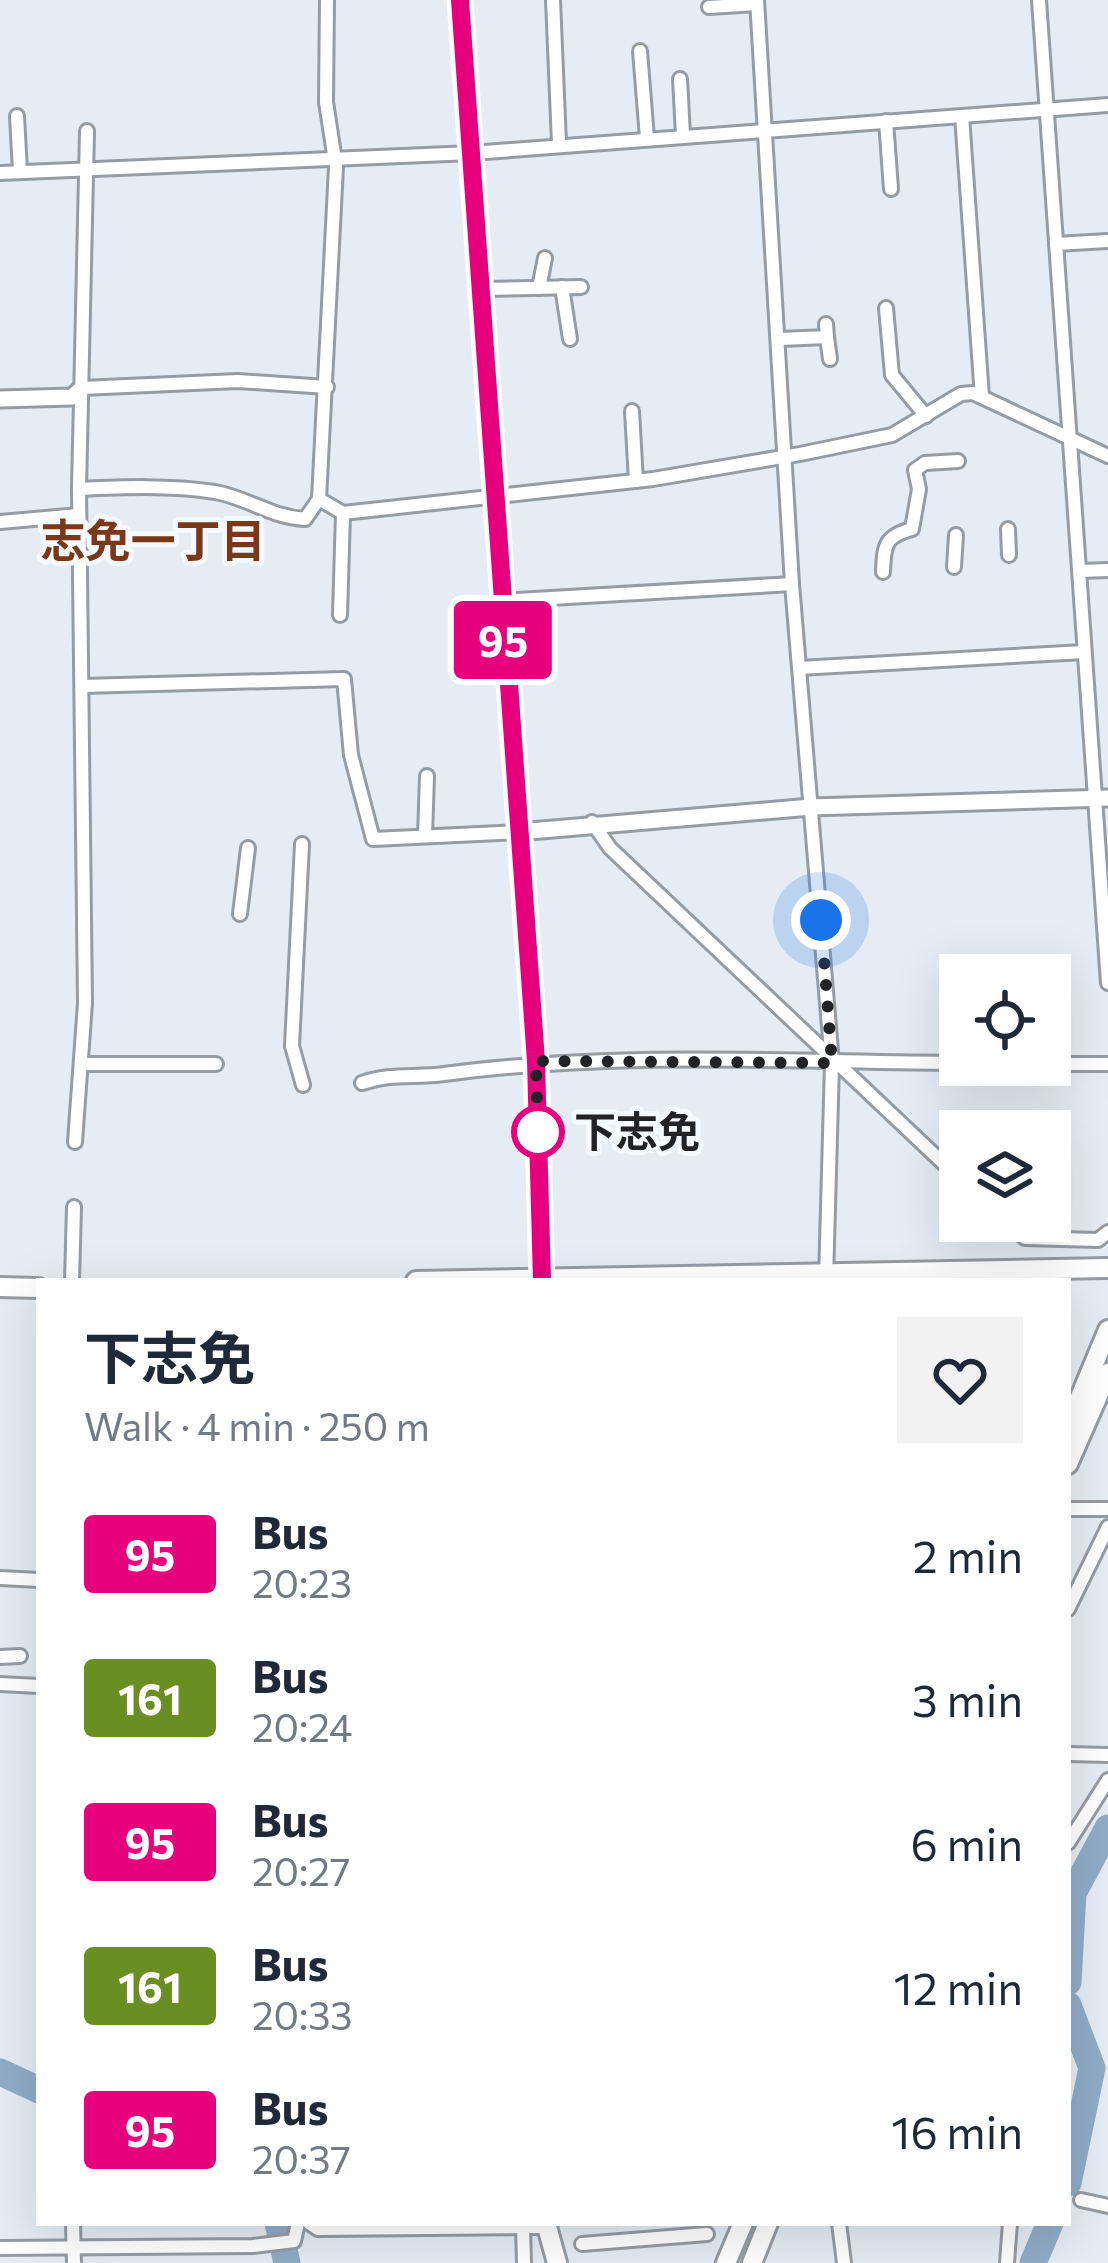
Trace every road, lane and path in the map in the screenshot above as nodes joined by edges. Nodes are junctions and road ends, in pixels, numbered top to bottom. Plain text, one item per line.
1 (327, 0) edge
2 (460, 0) edge
3 (553, 0) edge
4 (1039, 0) edge
5 (757, 2) edge
6 (709, 8) dead end
7 (640, 51) dead end
8 (680, 79) dead end
9 (1108, 105) edge
10 (1046, 110) junction
11 (17, 116) dead end
12 (962, 116) junction
13 (886, 122) junction
14 (87, 130) dead end
15 (766, 130) junction
16 (683, 135) junction
17 (647, 137) junction
18 (560, 143) junction
19 (472, 153) junction
20 (333, 155) junction
21 (87, 169) junction
22 (20, 171) junction
23 (0, 173) edge
24 (891, 189) dead end
25 (1108, 241) edge
26 (1056, 244) junction
27 (545, 258) dead end
28 (581, 286) dead end
29 (562, 287) junction
30 (539, 288) junction
31 (480, 289) junction
32 (886, 308) dead end
33 (570, 339) dead end
34 (780, 339) junction
35 (830, 359) dead end
36 (327, 387) junction
37 (82, 388) junction
38 (982, 398) junction
39 (0, 399) edge
40 (632, 411) dead end
41 (926, 416) junction
42 (1071, 439) junction
43 (787, 456) junction
44 (1108, 456) edge
45 (958, 461) dead end
46 (636, 481) junction
47 (79, 489) junction
48 (494, 493) junction
49 (319, 499) junction
50 (344, 513) junction
51 (79, 515) junction
52 (0, 522) edge
53 (1008, 530) dead end
54 (956, 535) dead end
55 (1009, 555) dead end
56 (954, 567) dead end
57 (1108, 570) edge
58 (1080, 571) junction
59 (883, 572) dead end
60 (792, 584) junction
61 (500, 601) junction
62 (340, 615) dead end
63 (1084, 652) junction
64 (799, 668) junction
65 (82, 686) junction
66 (428, 776) dead end
67 (1101, 798) edge
68 (812, 807) junction
69 (592, 822) junction
70 (518, 832) junction
71 (425, 836) junction
72 (302, 844) dead end
73 (248, 848) dead end
74 (240, 914) dead end
75 (1108, 983) edge
76 (536, 1061) junction
77 (832, 1063) junction
78 (81, 1064) junction
79 (216, 1064) dead end
80 (939, 1064) edge
81 (1071, 1064) edge
82 (1108, 1064) edge
83 (362, 1082) dead end
84 (304, 1085) dead end
85 (75, 1142) dead end
86 (939, 1160) edge
87 (74, 1207) dead end
88 (1108, 1232) edge
89 (1071, 1239) edge
90 (1108, 1268) edge
91 (826, 1277) edge
92 (72, 1278) edge
93 (542, 1278) edge
94 (0, 1287) edge
95 (36, 1288) edge
96 (1108, 1330) edge
97 (1108, 1373) edge
98 (1071, 1419) edge
99 (1071, 1457) edge
100 (1071, 1509) edge
101 (1108, 1509) edge
102 (1108, 1527) edge
103 (0, 1578) edge
104 (36, 1580) edge
105 (1071, 1603) edge
106 (20, 1656) dead end
107 (0, 1657) edge
108 (0, 1684) edge
109 (36, 1686) edge
110 (1071, 1754) edge
111 (1108, 1755) edge
112 (1108, 1780) edge
113 (1071, 1838) edge
114 (1081, 2200) dead end
115 (1108, 2206) edge
116 (73, 2226) edge
117 (297, 2226) edge
118 (314, 2226) edge
119 (523, 2226) edge
120 (546, 2226) edge
121 (646, 2226) edge
122 (742, 2226) edge
123 (767, 2226) edge
124 (839, 2226) edge
125 (1010, 2226) edge
126 (707, 2234) dead end
127 (646, 2239) junction
128 (582, 2244) dead end
129 (73, 2247) junction
130 (0, 2248) edge
131 (74, 2263) edge
132 (524, 2263) edge
133 (556, 2263) edge
134 (727, 2263) edge
135 (752, 2263) edge
136 (844, 2263) edge
137 (1007, 2263) edge

1 - 20 street
2 - 19 main road
3 - 18 street
4 - 10 street
5 - 6 street
5 - 15 street
7 - 17 street
8 - 16 street
9 - 10 street
10 - 12 street
10 - 26 street
11 - 22 street
12 - 13 street
12 - 38 street
13 - 15 street
13 - 24 street
14 - 21 street
15 - 16 street
15 - 34 street
16 - 17 street
17 - 18 street
18 - 19 street
19 - 20 street
19 - 31 main road
20 - 21 street
20 - 36 street
21 - 22 street
21 - 37 street
22 - 23 street
25 - 26 street
26 - 42 street
27 - 30 street
28 - 29 street
29 - 30 street
29 - 33 street
30 - 31 street
31 - 48 main road
32 - 41 street
34 - 35 street
34 - 43 street
36 - 37 street
36 - 49 street
37 - 39 street
37 - 47 street
38 - 41 street
38 - 42 street
40 - 46 street
41 - 43 street
42 - 44 street
42 - 58 street
43 - 46 street
43 - 60 street
45 - 59 street
46 - 48 street
47 - 49 street
47 - 51 street
48 - 50 street
48 - 61 main road
49 - 50 street
50 - 62 street
51 - 52 street
51 - 65 street
53 - 55 street
54 - 56 street
57 - 58 street
58 - 63 street
60 - 61 street
60 - 64 street
61 - 70 main road
63 - 64 street
63 - 67 street
64 - 68 street
65 - 71 street
65 - 78 street
66 - 71 street
67 - 68 street
67 - 75 street
68 - 69 street
68 - 77 street
69 - 70 street
69 - 77 street
70 - 71 street
70 - 76 main road
72 - 84 street
73 - 74 street
76 - 77 street
76 - 83 street
76 - 93 main road
77 - 80 street
77 - 86 street
77 - 91 street
78 - 79 street
78 - 85 street
81 - 82 street
87 - 92 street
88 - 89 street
90 - 91 main road
91 - 93 main road
94 - 95 main road
96 - 98 main road
97 - 99 main road
100 - 101 street
102 - 105 street
103 - 104 street
106 - 107 street
108 - 109 street
110 - 111 street
112 - 113 street
114 - 115 street
116 - 129 street
117 - 129 street
118 - 119 street
119 - 132 street
120 - 133 main road
121 - 127 street
122 - 134 main road
123 - 135 main road
124 - 136 street
125 - 137 street
126 - 127 street
127 - 128 street
129 - 130 street
129 - 131 street

